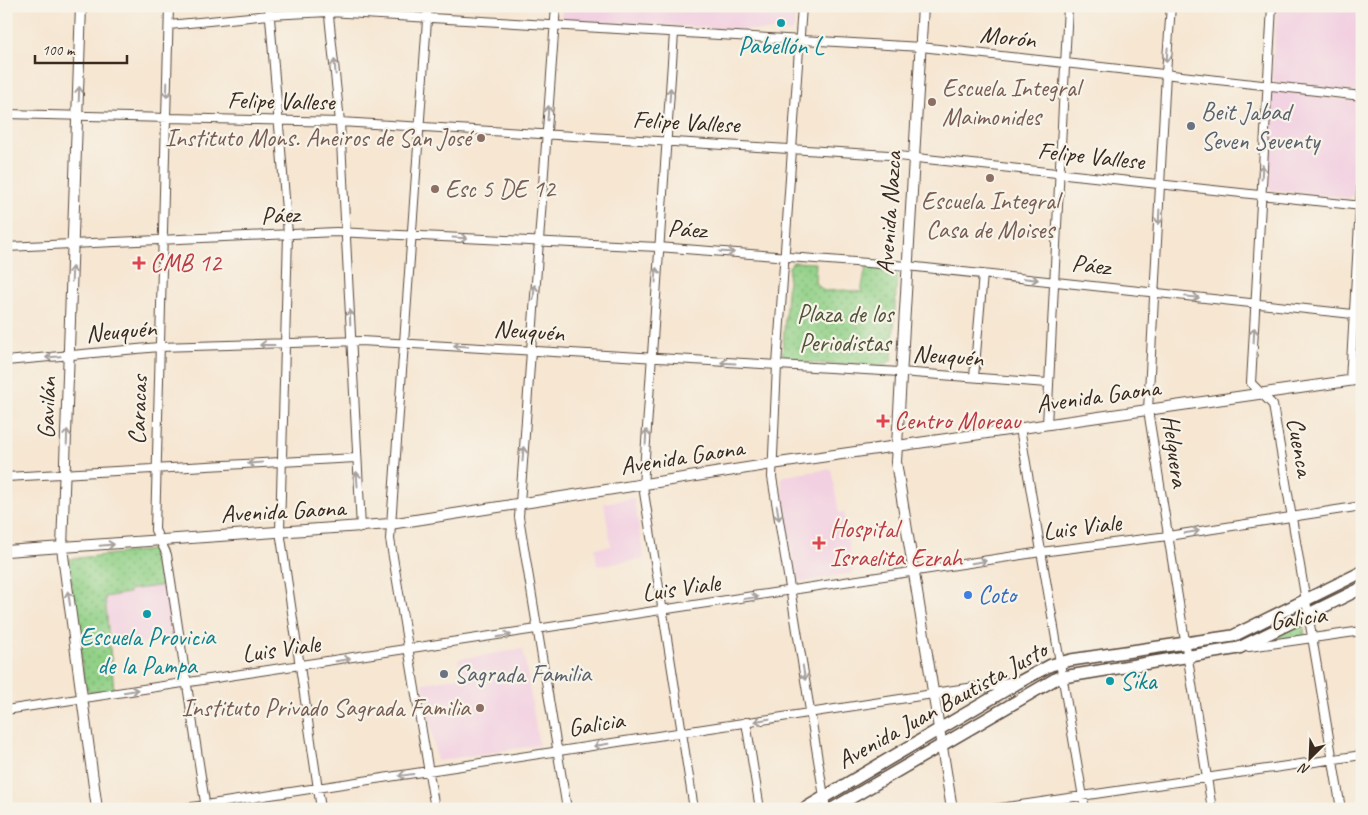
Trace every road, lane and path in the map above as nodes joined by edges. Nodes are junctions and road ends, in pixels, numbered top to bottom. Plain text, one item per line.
1 (81, 6) edge
2 (170, 6) edge
3 (269, 6) edge
4 (428, 6) edge
5 (556, 6) edge
6 (802, 6) edge
7 (924, 6) edge
8 (1068, 6) edge
9 (1171, 6) edge
10 (1272, 6) edge
11 (328, 9) edge
12 (269, 15) junction
13 (427, 19) junction
14 (169, 25) junction
15 (555, 26) junction
16 (674, 33) junction
17 (799, 40) junction
18 (921, 48) junction
19 (1065, 63) junction
20 (1166, 73) junction
21 (1268, 86) junction
22 (1362, 96) edge
23 (6, 114) edge
24 (78, 116) junction
25 (166, 119) junction
26 (279, 121) junction
27 (340, 122) junction
28 (419, 127) junction
29 (546, 134) junction
30 (667, 142) junction
31 (793, 149) junction
32 (914, 157) junction
33 (1362, 170) edge
34 (1060, 172) junction
35 (1161, 183) junction
36 (1261, 195) junction
37 (1361, 206) edge
38 (346, 232) junction
39 (288, 234) junction
40 (412, 235) junction
41 (162, 241) junction
42 (538, 242) junction
43 (72, 245) junction
44 (6, 247) edge
45 (658, 247) junction
46 (784, 256) junction
47 (907, 266) junction
48 (982, 274) junction
49 (1053, 281) junction
50 (1155, 293) junction
51 (1255, 304) junction
52 (1358, 315) edge
53 (351, 342) junction
54 (404, 343) junction
55 (285, 345) junction
56 (160, 348) junction
57 (530, 351) junction
58 (69, 356) junction
59 (651, 359) junction
60 (6, 361) edge
61 (777, 365) junction
62 (900, 372) junction
63 (974, 377) junction
64 (1362, 379) edge
65 (1350, 381) junction
66 (1048, 383) junction
67 (1262, 394) junction
68 (1148, 410) junction
69 (1047, 425) junction
70 (1020, 428) junction
71 (896, 447) junction
72 (356, 458) junction
73 (281, 461) junction
74 (772, 464) junction
75 (156, 469) junction
76 (66, 474) junction
77 (6, 477) edge
78 (643, 486) junction
79 (520, 503) junction
80 (1362, 506) edge
81 (1292, 517) junction
82 (390, 524) junction
83 (361, 528) junction
84 (280, 531) junction
85 (1168, 536) junction
86 (160, 541) junction
87 (62, 548) junction
88 (6, 551) edge
89 (1041, 552) junction
90 (913, 572) junction
91 (1362, 572) edge
92 (1362, 588) edge
93 (790, 592) junction
94 (1306, 601) junction
95 (662, 610) junction
96 (1308, 615) junction
97 (538, 630) junction
98 (1362, 631) edge
99 (1312, 638) junction
100 (1185, 644) junction
101 (1240, 648) junction
102 (408, 650) junction
103 (1187, 657) junction
104 (1060, 662) junction
105 (299, 666) junction
106 (1062, 676) junction
107 (1021, 681) junction
108 (186, 683) junction
109 (932, 694) junction
110 (82, 699) junction
111 (6, 710) edge
112 (810, 712) junction
113 (746, 722) junction
114 (938, 729) junction
115 (682, 732) junction
116 (941, 746) junction
117 (558, 752) junction
118 (1362, 755) edge
119 (1334, 759) junction
120 (429, 772) junction
121 (1206, 777) junction
122 (318, 788) junction
123 (1084, 796) junction
124 (824, 797) junction
125 (205, 807) edge
126 (97, 809) edge
127 (179, 809) edge
128 (321, 809) edge
129 (435, 809) edge
130 (567, 809) edge
131 (694, 809) edge
132 (760, 809) edge
133 (804, 809) edge
134 (826, 809) edge
135 (832, 809) edge
136 (952, 809) edge
137 (993, 809) edge
138 (1086, 809) edge
139 (1212, 809) edge
140 (1341, 809) edge

24 -> 1 main road, Gavilán
2 - 14 street, Caracas
3 - 12 street
4 - 13 street
5 - 15 street
6 - 17 street
7 - 18 main road, Avenida Nazca
8 - 19 street
9 -> 20 street, Helguera
10 - 21 street, Cuenca
11 - 12 street, Morón
11 - 13 street, Morón
27 -> 11 street
12 - 14 street, Morón
12 - 26 street
13 - 15 street, Morón
13 - 28 street
14 -> 25 street, Caracas
15 - 16 street, Morón
29 -> 15 street
16 - 17 street, Morón
30 -> 16 street
17 - 18 street, Morón
17 - 31 street
18 - 19 street, Morón
18 - 32 main road, Avenida Nazca
19 - 20 street, Morón
19 - 34 street
20 - 21 street, Morón
20 - 35 street, Helguera
21 - 22 street, Morón
36 -> 21 street, Cuenca
23 - 24 street, Felipe Vallese
24 - 25 street, Felipe Vallese
24 - 43 main road, Gavilán
25 - 26 street, Felipe Vallese
25 - 41 street, Caracas
26 - 27 street, Felipe Vallese
26 - 39 street
27 - 28 street, Felipe Vallese
27 - 38 street
28 - 29 street, Felipe Vallese
28 - 40 street
29 - 30 street, Felipe Vallese
29 - 42 street
30 - 31 street, Felipe Vallese
30 - 45 street
31 - 32 street, Felipe Vallese
31 - 46 street
32 - 34 street, Felipe Vallese
32 - 47 main road, Avenida Nazca
33 - 37 street
34 - 35 street, Felipe Vallese
34 - 49 street
35 - 36 street, Felipe Vallese
35 -> 50 street, Helguera
36 - 37 street, Felipe Vallese
36 - 51 street, Cuenca
37 - 52 street
38 - 39 street, Páez
38 - 40 street, Páez
53 -> 38 street
39 - 41 street, Páez
39 - 55 street
40 -> 42 street, Páez
40 - 54 street
41 - 43 street, Páez
41 - 56 street, Caracas
42 - 45 street, Páez
57 -> 42 street
43 - 44 street, Páez
58 -> 43 main road, Gavilán
45 -> 46 street, Páez
59 -> 45 street
46 - 47 street, Páez
46 - 61 street
47 - 48 street, Páez
47 - 62 main road, Avenida Nazca
48 -> 49 street, Páez
48 - 63 street
49 - 50 street, Páez
49 - 66 street
50 -> 51 street, Páez
50 - 68 street, Helguera
51 - 52 street, Páez
67 -> 51 street, Cuenca
52 - 65 street
53 - 54 street, Neuquén
53 - 55 street, Neuquén
53 - 72 street
57 -> 54 street, Neuquén
54 - 82 street
55 -> 56 street, Neuquén
55 - 73 street
56 - 58 street, Neuquén
56 - 75 street, Caracas
57 - 59 street, Neuquén
79 -> 57 street
58 -> 60 street, Neuquén
76 -> 58 main road, Gavilán
61 -> 59 street, Neuquén
78 -> 59 street
61 - 62 street, Neuquén
61 - 74 street
62 - 63 street, Neuquén
62 - 71 main road, Avenida Nazca
63 - 66 street, Neuquén
64 - 65 main road, Avenida Gaona
65 - 67 main road, Avenida Gaona
66 - 69 street
67 - 68 main road, Avenida Gaona
67 - 81 street, Cuenca
68 - 69 main road, Avenida Gaona
68 - 85 street, Helguera
69 - 70 main road, Avenida Gaona
70 - 71 main road, Avenida Gaona
70 - 89 street
71 - 74 main road, Avenida Gaona
71 - 90 main road, Avenida Nazca
72 - 73 street
83 -> 72 street
73 -> 75 street
73 - 84 street
74 - 78 main road, Avenida Gaona
74 -> 93 street
75 - 76 street
75 - 86 street, Caracas
76 - 77 street
76 - 87 main road, Gavilán
78 - 79 main road, Avenida Gaona
78 - 95 street
79 - 82 main road, Avenida Gaona
79 - 97 street
80 - 81 street, Luis Viale
85 -> 81 street, Luis Viale
81 - 94 street, Cuenca
82 - 83 main road, Avenida Gaona
82 - 102 street
83 - 84 main road, Avenida Gaona
84 - 86 main road, Avenida Gaona
84 - 105 street
85 - 89 street, Luis Viale
85 - 100 street, Helguera
87 -> 86 main road, Avenida Gaona
86 - 108 street, Caracas
87 - 88 main road, Avenida Gaona
110 -> 87 main road, Gavilán
90 -> 89 street, Luis Viale
89 - 104 street
90 - 93 street, Luis Viale
90 - 109 main road, Avenida Nazca
91 - 94 main road, Avenida Juan Bautista Justo
92 - 96 main road, Avenida Juan Bautista Justo
95 -> 93 street, Luis Viale
93 -> 112 street
94 - 96 street, Cuenca
94 - 100 main road, Avenida Juan Bautista Justo
95 - 97 street, Luis Viale
95 - 115 street
96 - 99 street, Cuenca
96 - 101 main road, Avenida Juan Bautista Justo
102 -> 97 street, Luis Viale
97 - 117 street
98 - 99 street, Galicia
99 - 101 street, Galicia
99 - 119 street, Cuenca
100 - 103 street, Helguera
100 - 104 main road, Avenida Juan Bautista Justo
101 - 103 main road, Avenida Juan Bautista Justo
105 -> 102 street, Luis Viale
102 - 120 street
103 - 106 main road, Avenida Juan Bautista Justo
103 - 121 street, Helguera
104 - 106 street
104 - 107 main road, Avenida Juan Bautista Justo
105 - 108 street, Luis Viale
105 - 122 street
106 - 116 main road, Avenida Juan Bautista Justo
106 - 123 street
107 - 109 main road, Galicia
107 - 114 main road, Avenida Juan Bautista Justo
110 -> 108 street, Luis Viale
108 - 125 street, Caracas
109 - 112 street, Galicia
109 - 114 main road, Avenida Nazca
110 - 111 street, Luis Viale
110 - 126 main road, Gavilán
112 -> 113 street, Galicia
112 - 124 street
113 - 115 street, Galicia
113 - 132 street
114 - 116 main road, Avenida Nazca
114 - 124 main road, Avenida Juan Bautista Justo
115 -> 117 street, Galicia
115 - 131 street
116 - 135 main road, Avenida Juan Bautista Justo
116 - 136 main road, Avenida Nazca
117 - 120 street, Galicia
117 - 130 street
118 - 119 street
119 - 121 street
119 - 140 street, Cuenca
120 -> 122 street, Galicia
120 - 129 street
121 - 123 street
121 - 139 street, Helguera
122 - 125 street, Galicia
122 - 128 street
123 - 137 street
123 - 138 street
124 - 133 main road, Avenida Juan Bautista Justo
124 - 134 street
125 - 127 street, Galicia

